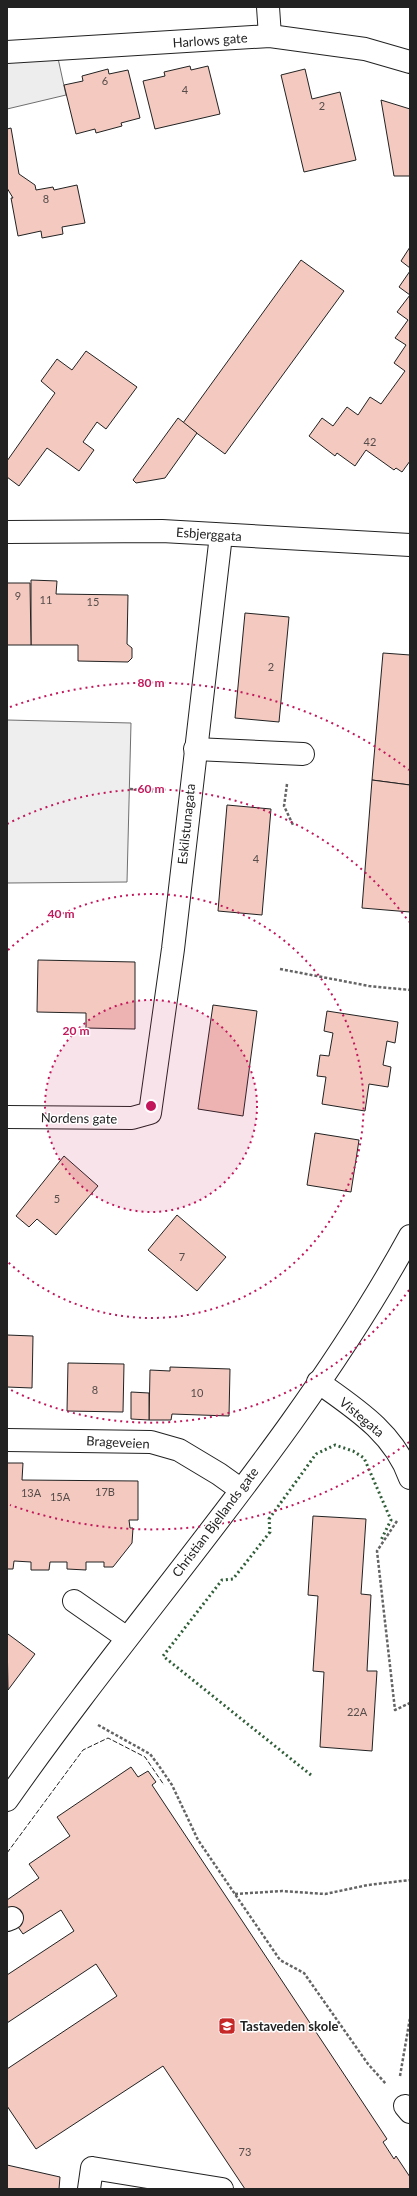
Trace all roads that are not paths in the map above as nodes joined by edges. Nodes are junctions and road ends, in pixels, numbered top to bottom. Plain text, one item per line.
1 (268, 7) edge
2 (270, 36) junction
3 (7, 52) edge
4 (410, 62) edge
5 (7, 532) edge
6 (221, 535) junction
7 (410, 546) edge
8 (195, 750) junction
9 (297, 754) road end
10 (150, 1113) joint
11 (7, 1117) edge
12 (410, 1236) edge
13 (318, 1382) junction
14 (7, 1440) edge
15 (410, 1478) edge
16 (240, 1489) junction
17 (74, 1601) dead end
18 (127, 1638) junction
19 (7, 1800) edge
20 (89, 2189) edge
21 (222, 2189) edge

1 - 2 street
2 - 3 street, Harlows gate
2 - 4 street, Harlows gate
5 - 6 street, Esbjerggata
6 - 7 street, Esbjerggata
6 - 8 street, Eskilstunagata
8 - 9 street
8 - 10 street, Eskilstunagata
10 - 11 street, Nordens gate
12 - 13 street, Christian Bjellands gate
13 - 15 street, Vistegata
13 - 16 street, Christian Bjellands gate
14 - 16 street, Brageveien
16 - 18 street, Christian Bjellands gate
17 - 18 street
18 - 19 street, Christian Bjellands gate
20 - 21 street

